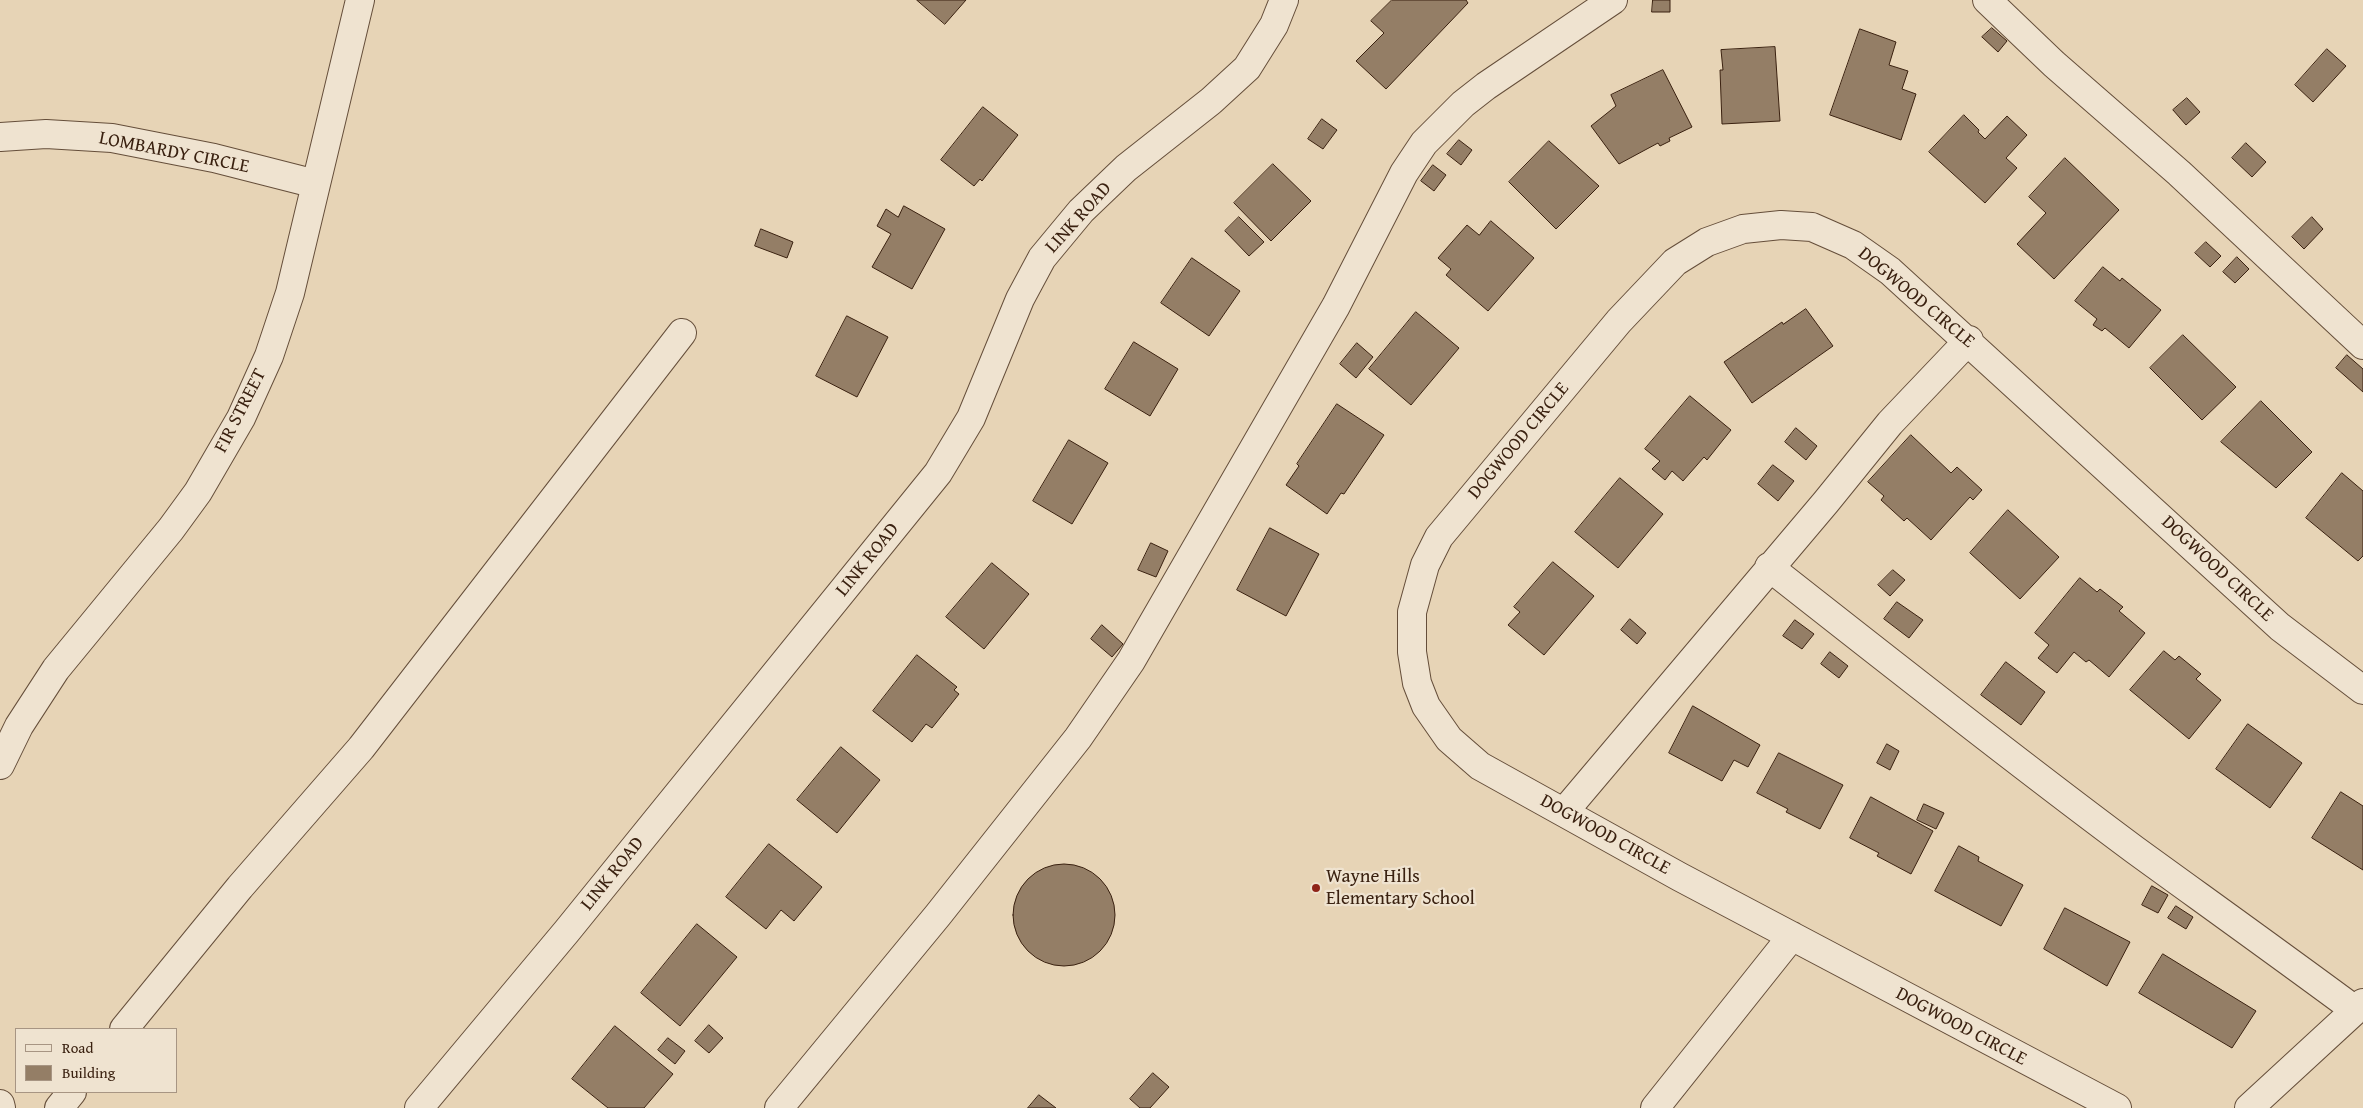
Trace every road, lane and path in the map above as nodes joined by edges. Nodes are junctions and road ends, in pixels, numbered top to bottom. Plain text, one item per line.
1 (360, 0) edge
2 (1284, 0) edge
3 (1613, 0) edge
4 (1987, 0) edge
5 (0, 137) edge
6 (316, 184) junction
7 (682, 333) dead end
8 (1969, 340) junction
9 (2363, 345) edge
10 (1769, 567) junction
11 (2363, 690) edge
12 (0, 765) edge
13 (1564, 812) junction
14 (1792, 936) junction
15 (2359, 1006) edge
16 (125, 1028) edge
17 (71, 1093) edge
18 (0, 1104) edge
19 (1, 1108) edge
20 (59, 1108) edge
21 (419, 1108) edge
22 (779, 1108) edge
23 (1655, 1108) edge
24 (2117, 1108) edge
25 (2249, 1108) edge

1 - 6 street, FIR STREET
2 - 21 street, LINK ROAD
3 - 22 street
4 - 9 street
5 - 6 street, LOMBARDY CIRCLE
6 - 12 street, FIR STREET
7 - 16 street
8 - 10 street
8 - 11 street, DOGWOOD CIRCLE
8 - 13 street, DOGWOOD CIRCLE
10 - 13 street
10 - 15 street
13 - 14 street, DOGWOOD CIRCLE
14 - 23 street
14 - 24 street, DOGWOOD CIRCLE
15 - 25 street
17 - 20 street
18 - 19 street

